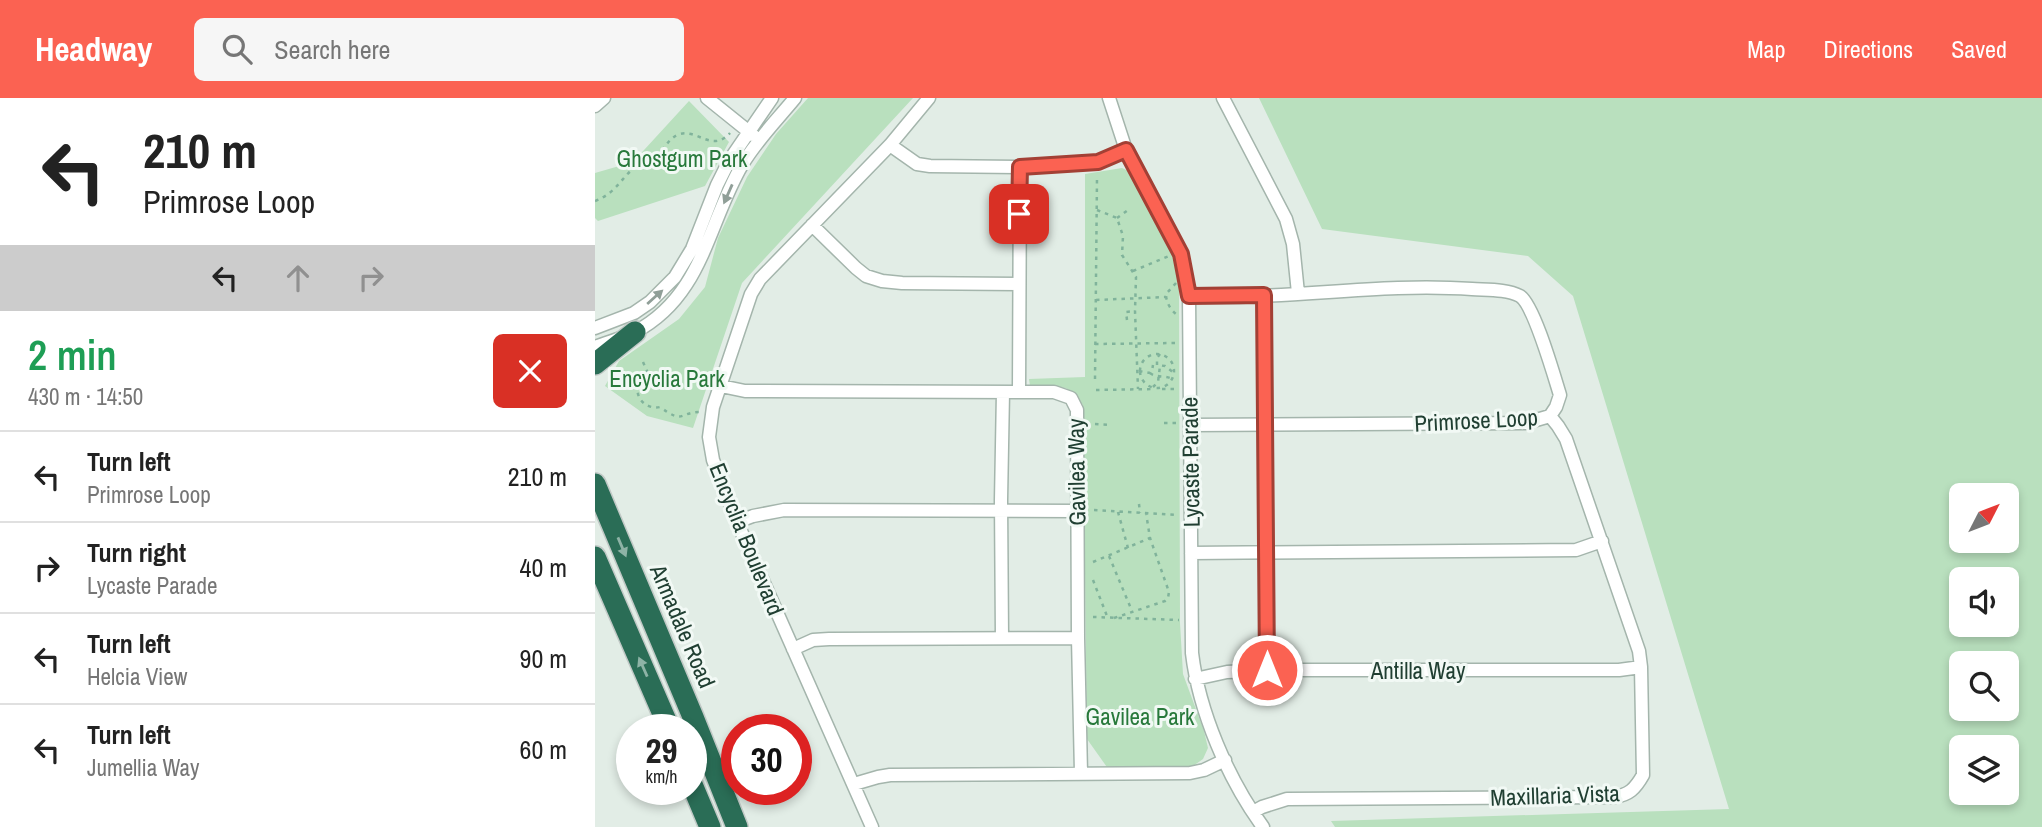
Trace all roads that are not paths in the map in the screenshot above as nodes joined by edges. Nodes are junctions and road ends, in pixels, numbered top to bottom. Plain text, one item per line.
1 (604, 98) edge
2 (707, 98) edge
3 (772, 98) edge
4 (795, 98) edge
5 (929, 98) edge
6 (1109, 98) edge
7 (1223, 98) edge
8 (595, 106) edge
9 (750, 132) junction
10 (760, 140) junction
11 (890, 145) junction
12 (1126, 150) junction
13 (1020, 167) junction
14 (812, 225) junction
15 (1018, 284) junction
16 (1298, 293) junction
17 (1264, 295) junction
18 (1189, 296) junction
19 (595, 328) edge
20 (635, 332) junction
21 (595, 347) edge
22 (595, 364) edge
23 (721, 386) junction
24 (1003, 392) junction
25 (1019, 392) junction
26 (1550, 416) junction
27 (1183, 424) junction
28 (1266, 425) junction
29 (595, 484) edge
30 (1002, 511) junction
31 (1077, 511) junction
32 (737, 522) junction
33 (1602, 541) junction
34 (1267, 551) junction
35 (1191, 553) junction
36 (595, 557) edge
37 (1002, 638) junction
38 (1078, 638) junction
39 (793, 649) junction
40 (1641, 667) junction
41 (1267, 670) junction
42 (1195, 679) junction
43 (663, 714) edge
44 (1225, 760) junction
45 (1081, 773) junction
46 (855, 784) junction
47 (701, 805) edge
48 (1253, 812) junction
49 (710, 827) edge
50 (737, 827) edge
51 (872, 827) edge
52 (1263, 827) edge

1 - 8 street
2 - 9 street
3 - 9 street
4 - 10 street
5 - 11 street, Encyclia Boulevard
6 - 12 street, Lycaste Parade
7 - 16 street
9 - 10 street
19 -> 9 street
10 -> 20 street
11 - 13 street
11 - 14 street, Encyclia Boulevard
12 - 13 street
12 - 18 street, Lycaste Parade
13 - 15 street
14 - 15 street
14 - 23 street, Encyclia Boulevard
15 - 25 street
16 - 17 street, Primrose Loop
16 - 26 street, Primrose Loop
17 - 18 street, Primrose Loop
17 - 28 street
18 - 27 street, Lycaste Parade
20 - 21 street
20 - 22 highway
23 - 24 street, Gavilea Way
23 - 32 street, Encyclia Boulevard
24 - 25 street, Gavilea Way
24 - 30 street
25 - 31 street, Gavilea Way
26 - 28 street, Primrose Loop
26 - 33 street, Maxillaria Vista
27 - 28 street, Primrose Loop
27 - 35 street, Lycaste Parade
28 - 34 street
29 -> 50 highway, Armadale Road
30 - 31 street
30 - 32 street
30 - 37 street
31 - 38 street, Gavilea Way
32 - 39 street, Encyclia Boulevard
33 - 34 street
33 - 40 street, Maxillaria Vista
34 - 35 street
34 - 41 street
35 - 42 street, Lycaste Parade
43 -> 36 highway
37 - 38 street
37 - 39 street
38 - 45 street, Gavilea Way
39 - 46 street, Encyclia Boulevard
40 - 41 street, Antilla Way
40 - 48 street, Maxillaria Vista
41 - 42 street, Antilla Way
42 - 44 street, Lycaste Parade
44 - 45 street
44 - 48 street, Lycaste Parade
45 - 46 street
46 - 51 street, Encyclia Boulevard
47 - 49 highway
48 - 52 street, Lycaste Parade

